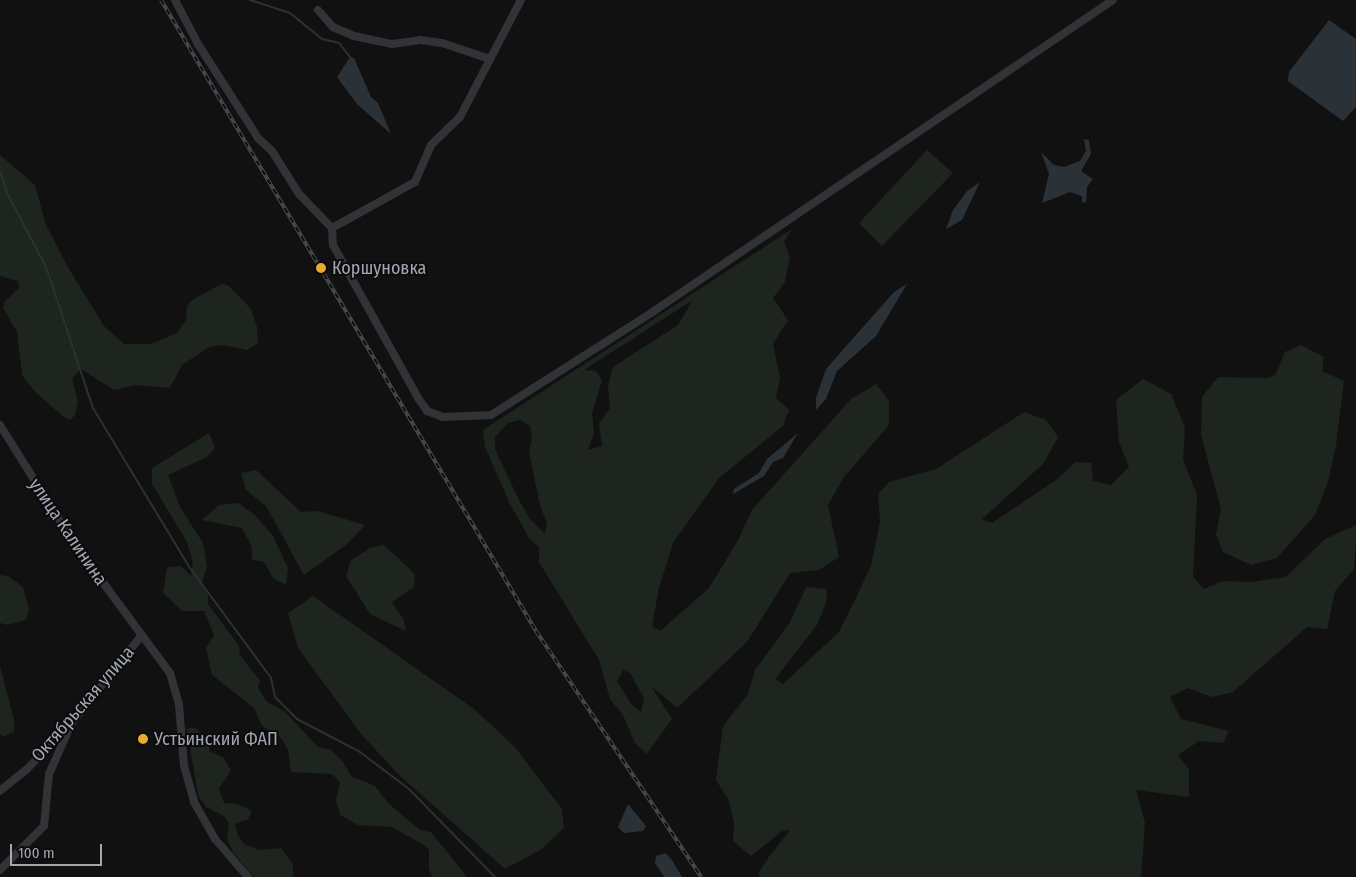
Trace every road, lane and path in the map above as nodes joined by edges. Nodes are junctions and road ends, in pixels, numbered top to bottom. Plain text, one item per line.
1 (175, 0) edge
2 (521, 0) edge
3 (1113, 0) edge
4 (318, 10) dead end
5 (490, 59) junction
6 (332, 228) junction
7 (0, 425) edge
8 (142, 635) junction
9 (72, 723) junction
10 (0, 791) edge
11 (0, 870) edge
12 (248, 877) edge

1 - 6 street
2 - 5 street
3 - 6 street
4 - 5 street
5 - 6 street
7 - 8 street, улица Калинина
8 - 9 street, Октябрьская улица
8 - 12 street, улица Калинина
9 - 10 street, Октябрьская улица
9 - 11 street

